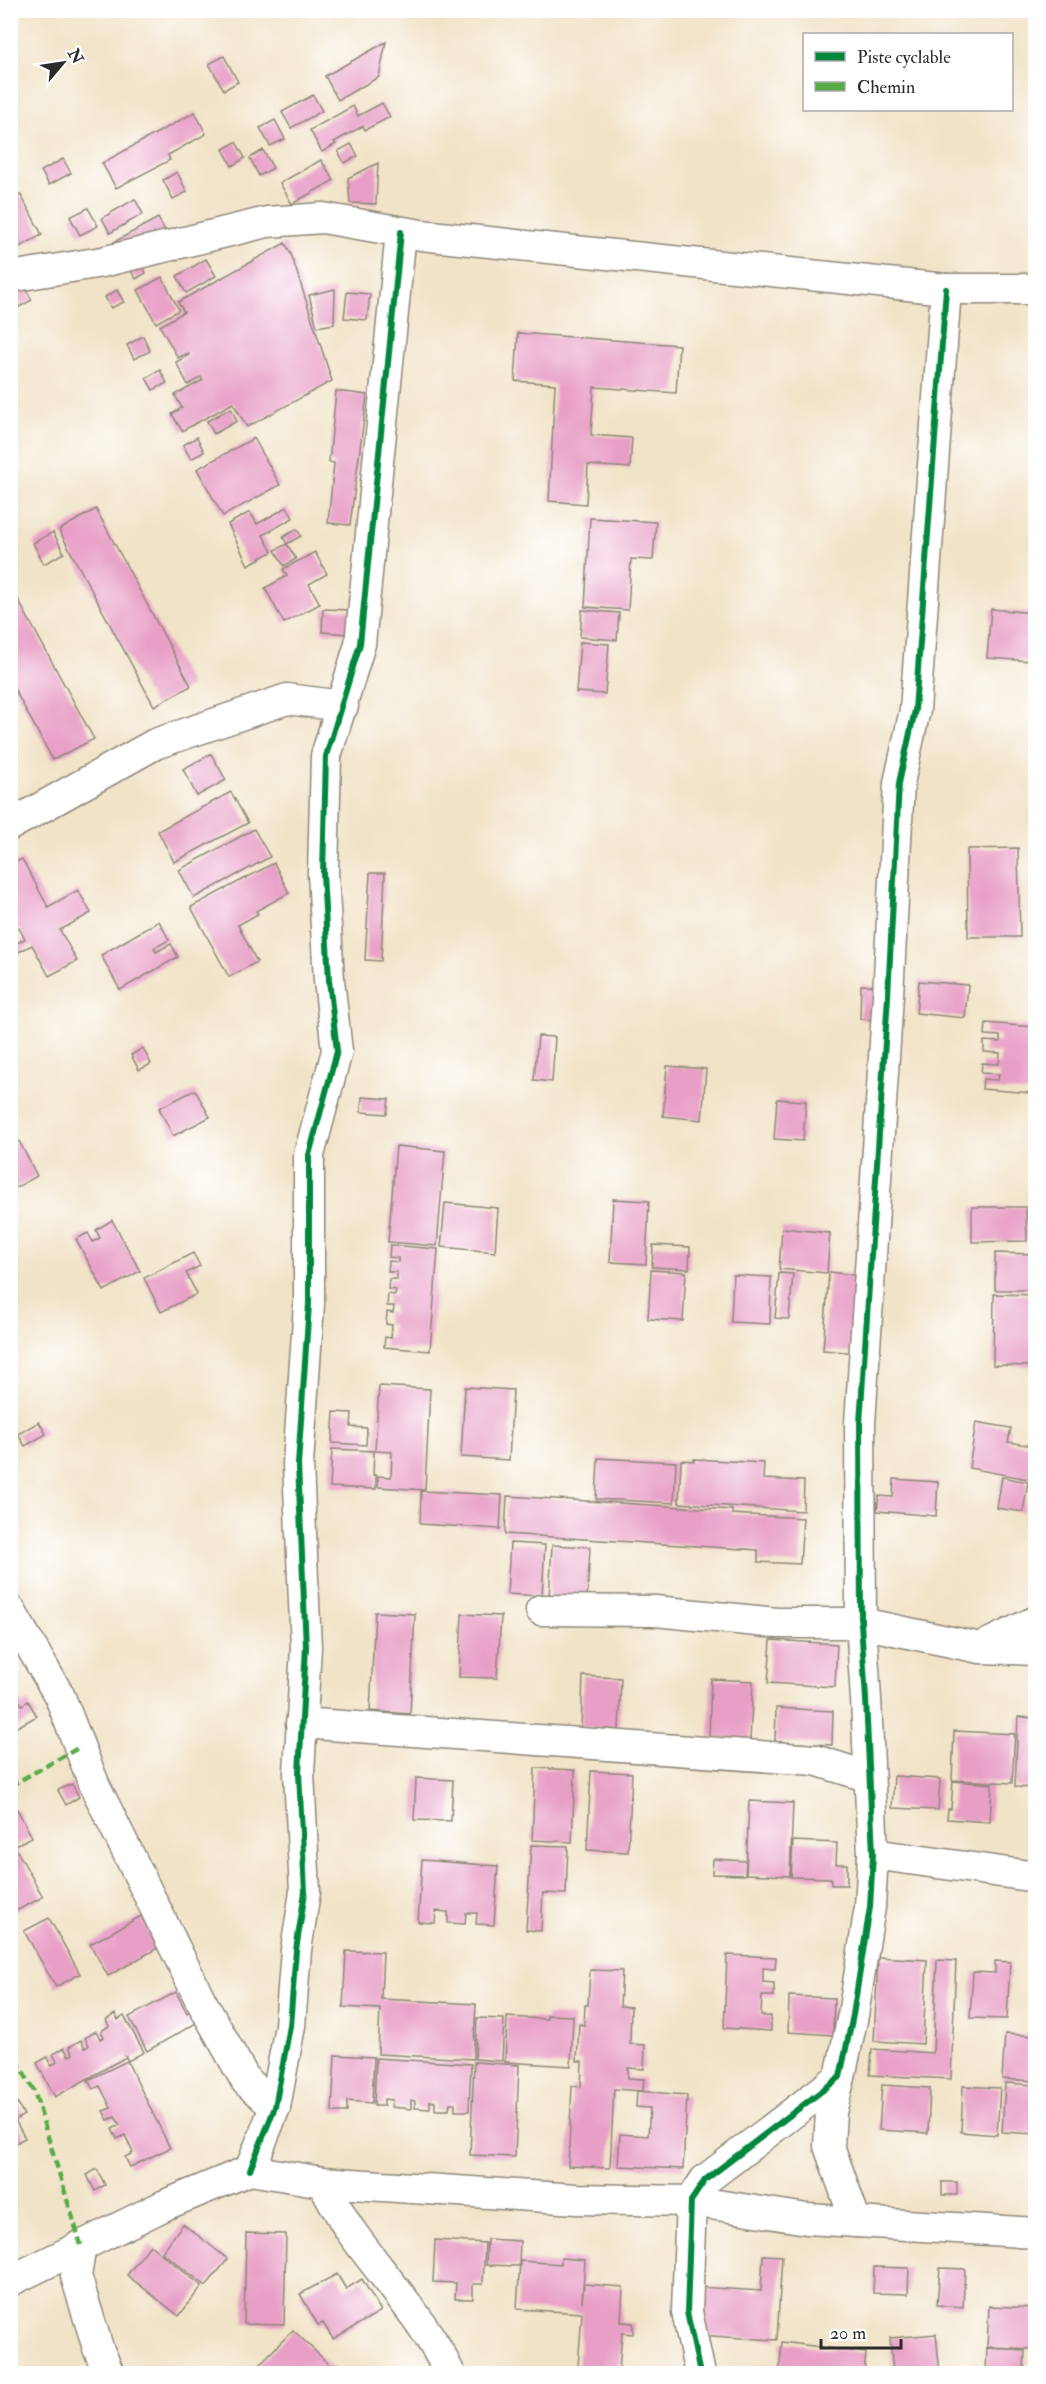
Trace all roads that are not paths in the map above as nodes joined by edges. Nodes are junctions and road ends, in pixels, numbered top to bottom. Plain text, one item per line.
1 (401, 232) junction
2 (10, 277) edge
3 (945, 289) junction
4 (1035, 289) edge
5 (343, 706) junction
6 (10, 825) edge
7 (10, 1610) edge
8 (541, 1610) dead end
9 (1035, 1621) edge
10 (861, 1623) junction
11 (980, 1648) junction
12 (1035, 1650) edge
13 (301, 1723) junction
14 (869, 1777) junction
15 (873, 1854) junction
16 (1035, 1877) edge
17 (840, 2077) junction
18 (275, 2107) junction
19 (250, 2170) junction
20 (322, 2182) junction
21 (691, 2201) junction
22 (856, 2222) junction
23 (1035, 2233) edge
24 (81, 2245) junction
25 (10, 2281) edge
26 (109, 2373) edge
27 (450, 2373) edge
28 (700, 2373) edge

1 - 2 street
1 - 3 street
1 - 5 street
3 - 4 street
3 - 10 street
5 - 6 street
5 - 13 street
7 - 18 street
8 - 10 street
9 - 11 street
10 - 11 street
10 - 14 street
11 - 12 street
13 - 14 street
13 - 18 street
14 - 15 street
15 - 16 street
15 - 17 street
17 - 21 street
17 - 22 street
18 - 19 street
19 - 20 street
19 - 24 street
20 - 21 street
20 - 27 street
21 - 22 street
21 - 28 street
22 - 23 street
24 - 25 street
24 - 26 street

